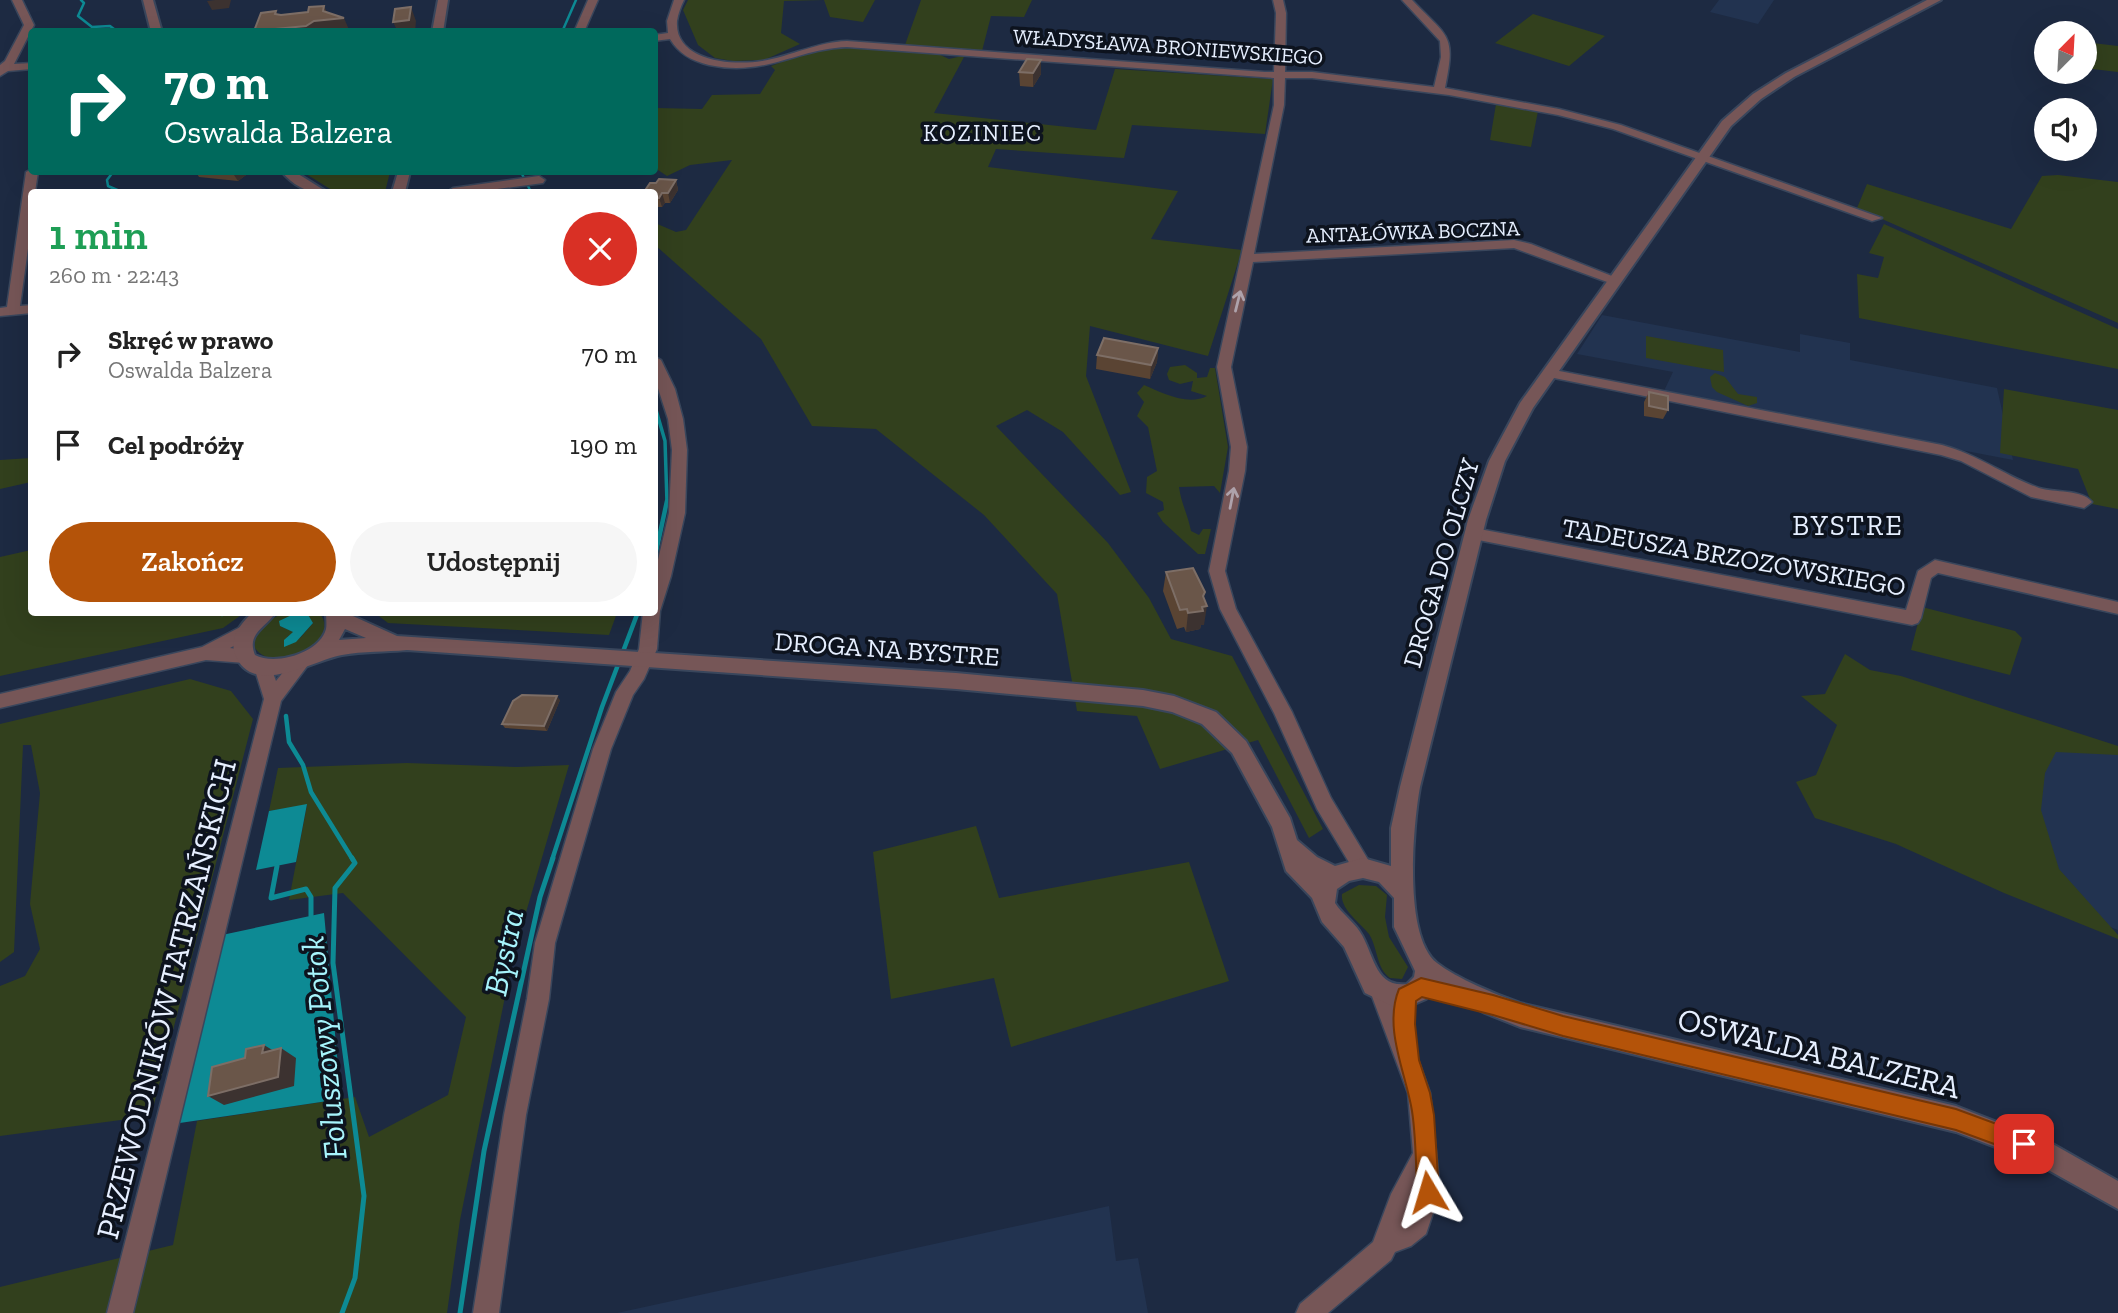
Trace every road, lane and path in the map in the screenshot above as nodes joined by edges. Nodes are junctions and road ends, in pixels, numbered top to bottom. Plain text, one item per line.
1 (17, 0) edge
2 (148, 0) edge
3 (443, 0) edge
4 (593, 0) edge
5 (679, 0) edge
6 (1278, 0) edge
7 (1407, 0) edge
8 (1936, 0) edge
9 (156, 28) edge
10 (438, 28) edge
11 (581, 28) edge
12 (674, 35) junction
13 (658, 37) edge
14 (28, 66) edge
15 (2, 69) edge
16 (1281, 75) junction
17 (1439, 91) junction
18 (1701, 157) junction
19 (292, 175) edge
20 (536, 177) edge
21 (314, 189) edge
22 (474, 189) edge
23 (28, 194) edge
24 (1876, 218) dead end
25 (1248, 258) junction
26 (1615, 280) junction
27 (28, 309) edge
28 (6, 312) edge
29 (658, 369) edge
30 (1549, 373) junction
31 (2084, 502) dead end
32 (1474, 534) junction
33 (658, 592) edge
34 (2118, 608) edge
35 (263, 616) edge
36 (337, 616) edge
37 (651, 616) edge
38 (248, 630) junction
39 (408, 643) junction
40 (206, 653) junction
41 (245, 656) junction
42 (310, 657) junction
43 (639, 660) junction
44 (263, 667) junction
45 (273, 699) junction
46 (0, 701) edge
47 (1402, 831) junction
48 (1348, 876) junction
49 (1400, 886) junction
50 (1418, 984) junction
51 (1381, 991) junction
52 (1409, 1060) junction
53 (2118, 1196) edge
54 (120, 1313) edge
55 (486, 1313) edge
56 (1309, 1313) edge

1 - 15 street
2 - 9 street
3 - 10 street
4 - 11 street
5 - 12 street
6 - 16 street
7 - 17 street
8 - 18 street, DROGA DO OLCZY
12 - 13 street
12 - 16 street, WŁADYSŁAWA BRONIEWSKIEGO
14 - 15 street
16 - 17 street, WŁADYSŁAWA BRONIEWSKIEGO
16 - 25 street
17 - 18 street, WŁADYSŁAWA BRONIEWSKIEGO
18 - 24 street, WŁADYSŁAWA BRONIEWSKIEGO
18 - 26 street, DROGA DO OLCZY
19 - 21 street
20 - 22 street
23 - 28 street
25 - 26 street, ANTAŁÓWKA BOCZNA
48 -> 25 street
26 - 30 street, DROGA DO OLCZY
27 - 28 street
29 - 33 street
30 - 31 street
30 - 32 street, DROGA DO OLCZY
32 - 34 street, TADEUSZA BRZOZOWSKIEGO
32 - 47 street, DROGA DO OLCZY
35 - 38 street
36 - 39 street, DROGA NA BYSTRE
36 - 42 street
37 - 43 street
38 - 40 street
38 - 41 street
39 - 42 street, DROGA NA BYSTRE
39 - 43 street, DROGA NA BYSTRE
40 - 41 street
40 - 46 street
41 - 44 street
42 - 44 street, DROGA NA BYSTRE
42 - 45 street
43 - 48 street, DROGA NA BYSTRE
43 - 55 street
44 - 45 street
45 - 54 street, PRZEWODNIKÓW TATRZAŃSKICH
47 - 48 street, DROGA DO OLCZY
47 - 49 street, DROGA DO OLCZY
48 - 49 street
48 - 51 street
49 - 50 street, DROGA DO OLCZY
50 - 51 street, OSWALDA BALZERA
50 - 52 street
50 - 53 street, OSWALDA BALZERA
51 - 52 street
52 - 56 street

